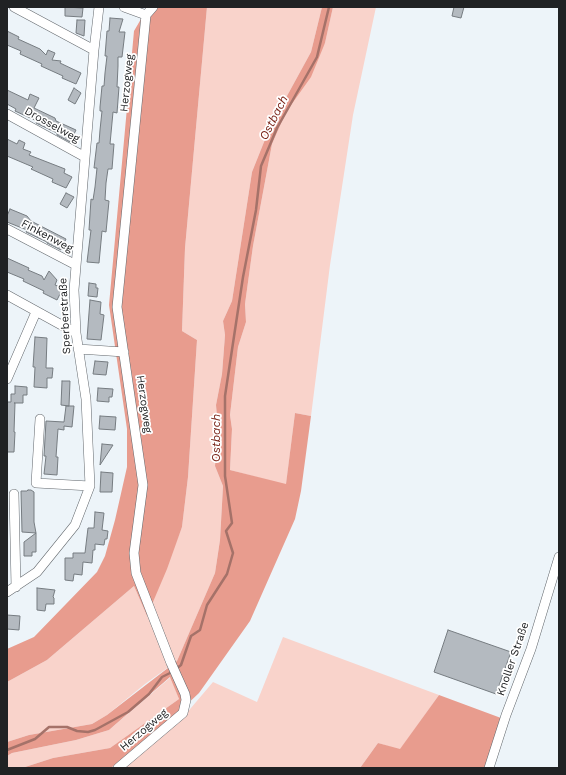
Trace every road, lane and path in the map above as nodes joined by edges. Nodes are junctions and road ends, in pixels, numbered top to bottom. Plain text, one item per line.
1 (14, 7) edge
2 (99, 7) edge
3 (125, 7) edge
4 (154, 7) edge
5 (146, 15) junction
6 (94, 50) junction
7 (7, 114) edge
8 (85, 157) junction
9 (7, 229) edge
10 (76, 265) junction
11 (7, 295) edge
12 (36, 312) junction
13 (76, 332) junction
14 (78, 349) junction
15 (124, 352) junction
16 (8, 377) edge
17 (40, 419) dead end
18 (90, 486) junction
19 (14, 494) dead end
20 (559, 557) edge
21 (16, 587) junction
22 (7, 592) edge
23 (118, 768) edge
24 (489, 768) edge

1 - 6 street
2 - 6 street, Sperberstraße
3 - 5 street
4 - 5 street
5 - 15 street, Herzogweg
6 - 8 street, Sperberstraße
7 - 8 street, Drosselweg
8 - 10 street, Sperberstraße
9 - 10 street, Finkenweg
10 - 13 street, Sperberstraße
11 - 12 street
12 - 13 street
12 - 16 street
13 - 14 street, Sperberstraße
14 - 15 street
14 - 18 street, Sperberstraße
15 - 23 street, Herzogweg
17 - 18 street
18 - 21 street, Sperberstraße
19 - 21 street
20 - 24 street, Knoller Straße
21 - 22 street, Sperberstraße

